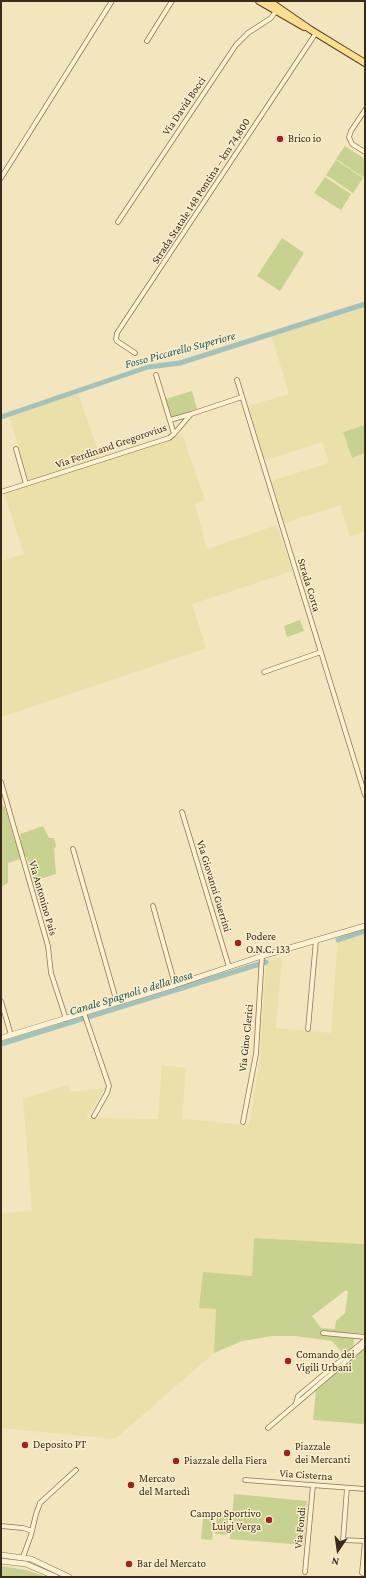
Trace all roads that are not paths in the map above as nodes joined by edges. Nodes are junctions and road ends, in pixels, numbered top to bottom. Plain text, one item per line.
1 (112, 1) edge
2 (172, 1) edge
3 (260, 1) edge
4 (268, 1) edge
5 (276, 11) junction
6 (314, 32) junction
7 (147, 42) dead end
8 (365, 63) edge
9 (365, 110) edge
10 (365, 152) edge
11 (1, 178) edge
12 (118, 222) dead end
13 (135, 353) dead end
14 (156, 375) dead end
15 (237, 380) dead end
16 (242, 397) junction
17 (191, 414) junction
18 (170, 420) junction
19 (174, 434) junction
20 (16, 449) dead end
21 (26, 484) junction
22 (1, 492) edge
23 (321, 652) junction
24 (264, 672) dead end
25 (1, 782) edge
26 (365, 795) edge
27 (182, 812) dead end
28 (73, 849) dead end
29 (153, 906) dead end
30 (365, 926) edge
31 (316, 940) junction
32 (262, 956) junction
33 (229, 967) junction
34 (175, 985) junction
35 (1, 1001) edge
36 (117, 1003) junction
37 (84, 1013) junction
38 (66, 1019) junction
39 (308, 1029) dead end
40 (11, 1035) junction
41 (1, 1038) edge
42 (94, 1116) dead end
43 (243, 1122) dead end
44 (323, 1333) dead end
45 (365, 1338) edge
46 (365, 1345) edge
47 (296, 1403) junction
48 (268, 1428) dead end
49 (76, 1470) dead end
50 (245, 1480) dead end
51 (313, 1485) junction
52 (347, 1488) junction
53 (365, 1489) edge
54 (1, 1526) edge
55 (32, 1531) junction
56 (1, 1555) edge
57 (23, 1557) junction
58 (1, 1561) edge
59 (306, 1572) dead end
60 (365, 1574) edge
61 (56, 1577) edge
62 (69, 1577) edge

1 - 11 street
2 - 7 street
3 - 5 main road
4 - 6 main road
5 - 6 main road
5 - 12 street, Via David Bocci
6 - 8 main road
6 - 13 street, Strada Statale 148 Pontina – km 74,800
9 - 10 street
14 - 18 street
15 - 16 street, Strada Corta
16 - 17 street
16 - 23 street, Strada Corta
17 - 18 street
17 - 19 street, Via Ferdinand Gregorovius
18 - 19 street
19 - 21 street, Via Ferdinand Gregorovius
20 - 21 street
21 - 22 street, Via Ferdinand Gregorovius
23 - 24 street
23 - 26 street, Strada Corta
25 - 38 street, Via Antonino Pais
27 - 33 street, Via Giovanni Guerrini
28 - 36 street
29 - 34 street
30 - 31 street
31 - 32 street
31 - 39 street
32 - 33 street
32 - 43 street, Via Gino Clerici
33 - 34 street
34 - 36 street
35 - 40 street
36 - 37 street
37 - 38 street
37 - 42 street
38 - 40 street
40 - 41 street
44 - 45 street
45 - 47 street
46 - 47 street
47 - 48 street
49 - 55 street
50 - 51 street, Via Cisterna
51 - 52 street, Via Cisterna
51 - 59 street, Via Fondi
52 - 53 street, Via Cisterna
52 - 60 street
54 - 55 street
55 - 57 street
56 - 57 street
57 - 62 street
58 - 61 street

